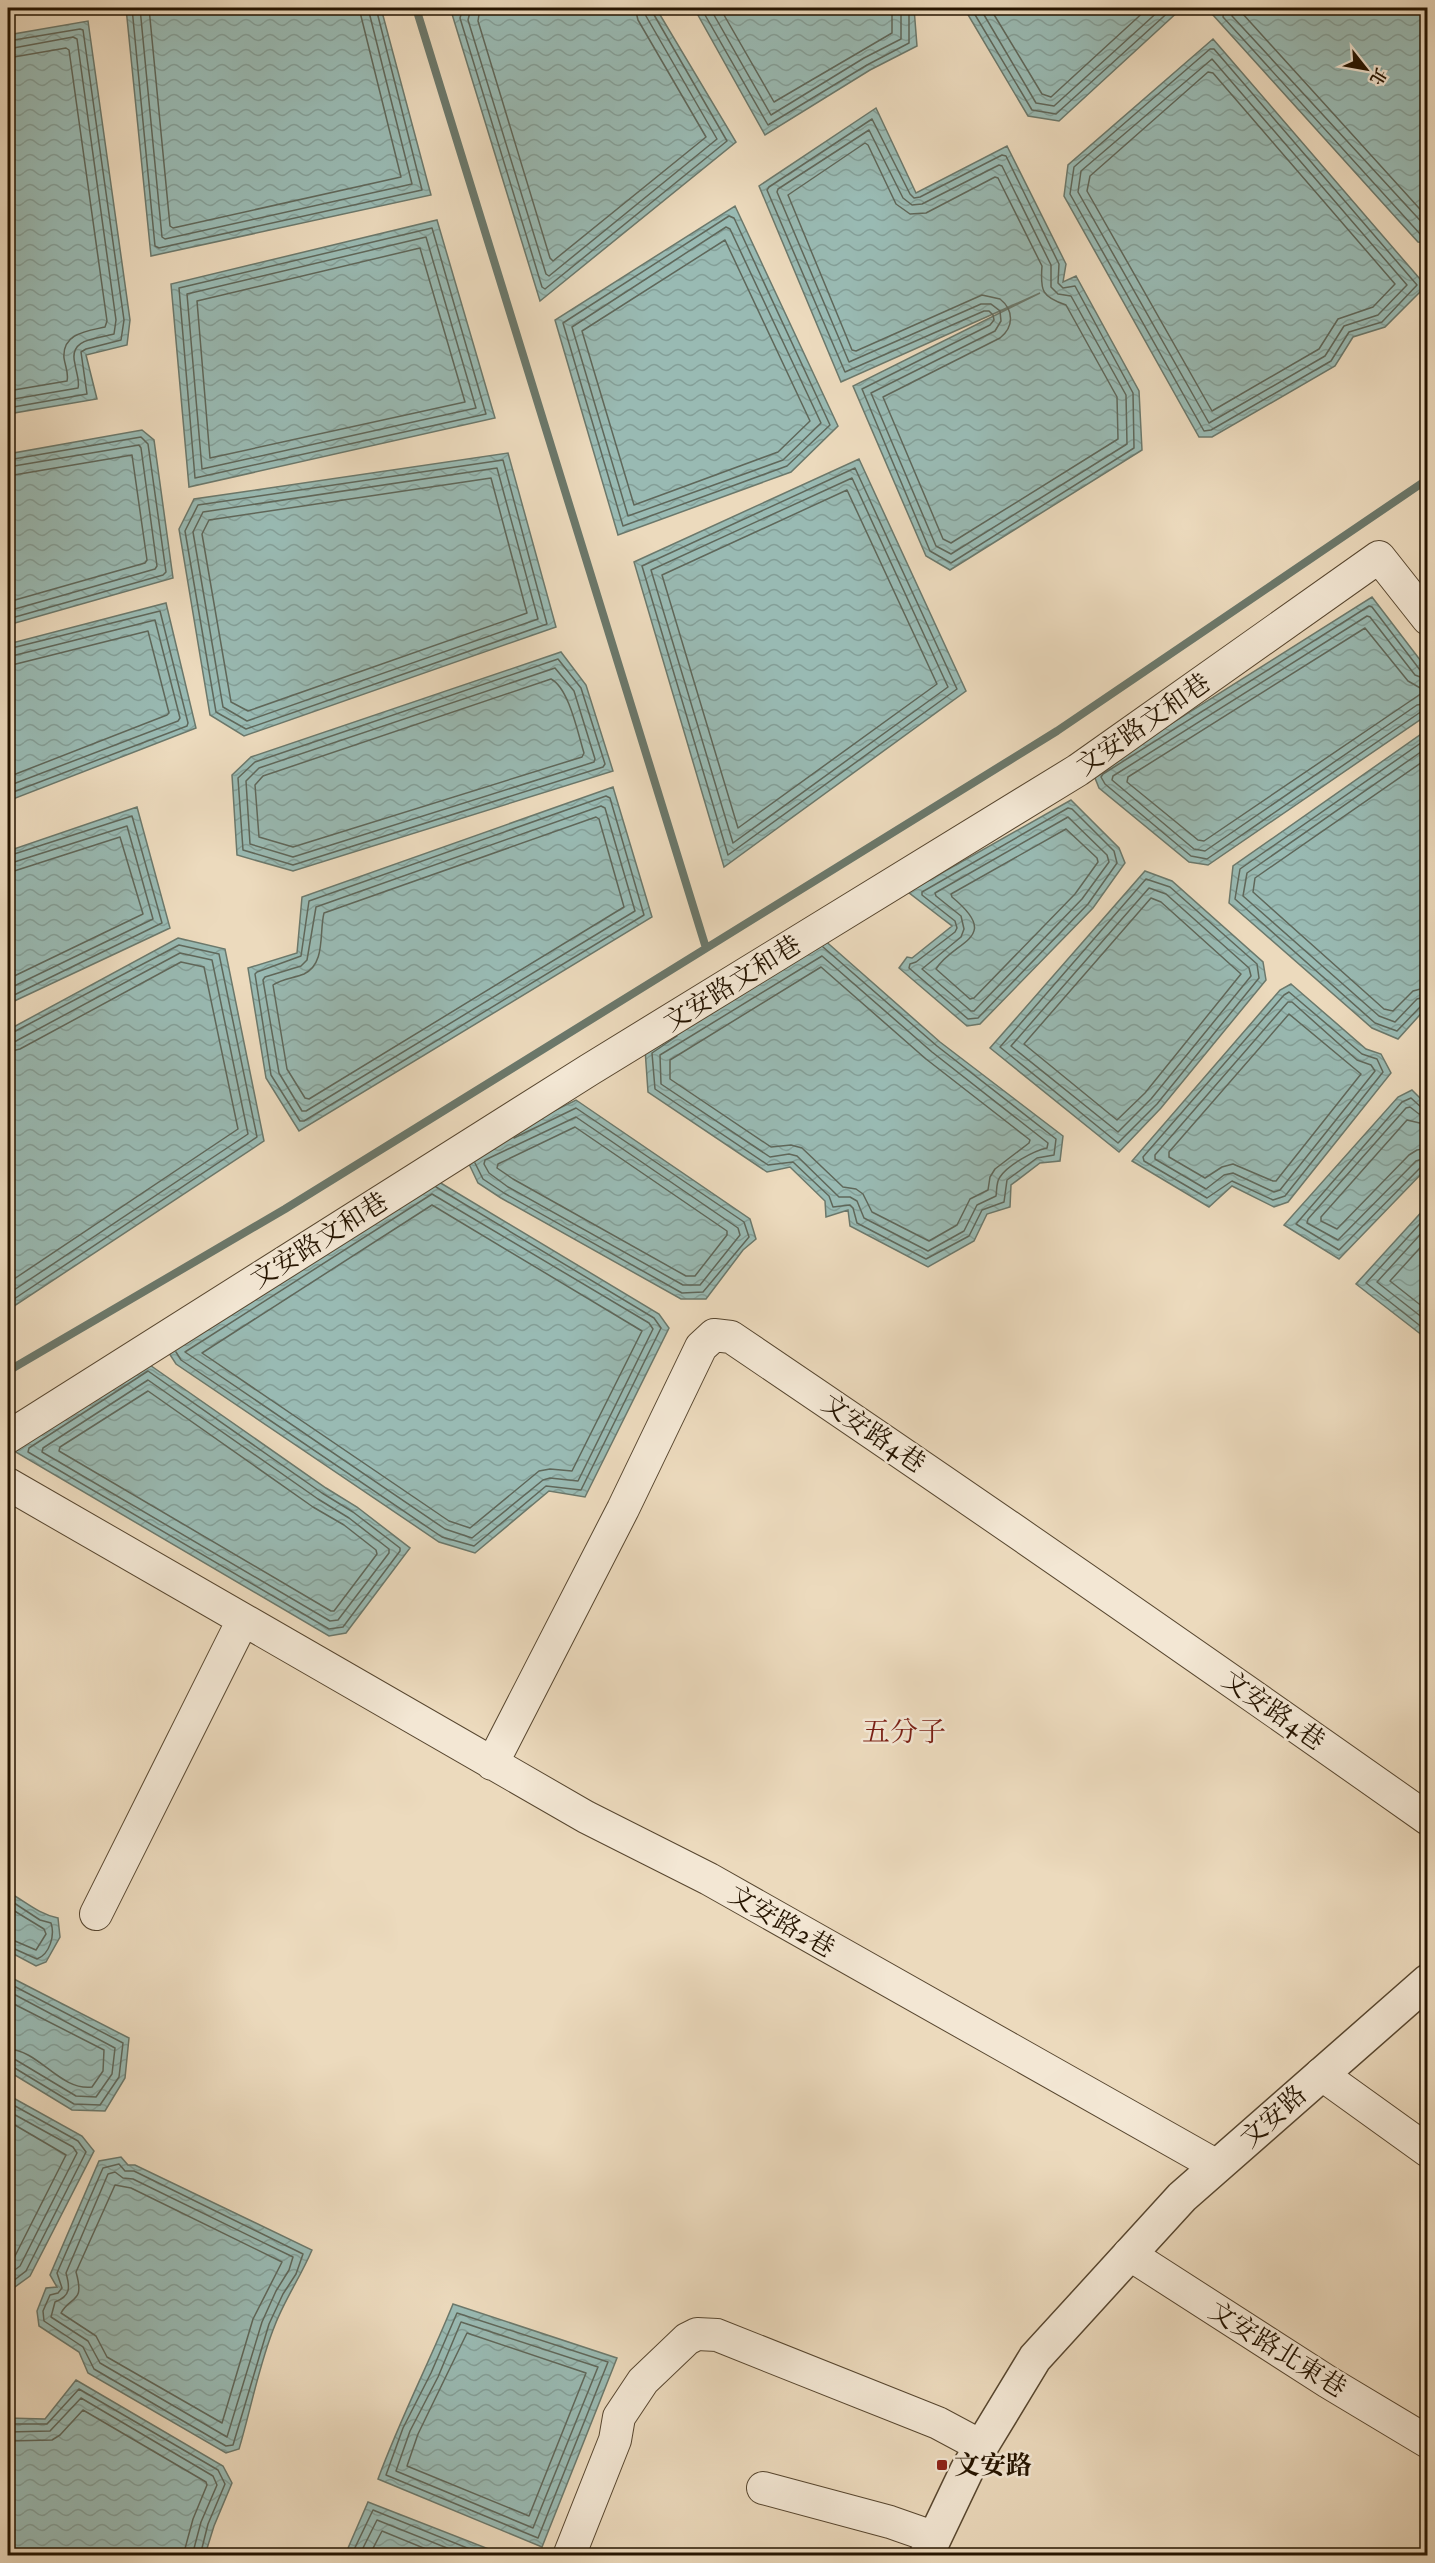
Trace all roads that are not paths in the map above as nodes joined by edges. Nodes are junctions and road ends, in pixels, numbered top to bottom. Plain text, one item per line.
1 (1428, 619) edge
2 (8, 1437) edge
3 (8, 1484) edge
4 (243, 1620) junction
5 (492, 1764) junction
6 (1428, 1819) edge
7 (96, 1914) dead end
8 (1428, 1981) edge
9 (1321, 2074) junction
10 (1428, 2151) edge
11 (1217, 2166) junction
12 (1129, 2254) junction
13 (1428, 2442) edge
14 (981, 2446) junction
15 (763, 2488) dead end
16 (930, 2547) edge
17 (568, 2556) edge

1 - 2 street, 文安路文和巷
3 - 4 street, 文安路2巷
4 - 5 street, 文安路2巷
4 - 7 street
5 - 6 street, 文安路4巷
5 - 11 street, 文安路2巷
8 - 9 street, 文安路
9 - 10 street
9 - 11 street, 文安路
11 - 12 street, 文安路
12 - 13 street, 文安路北東巷
12 - 14 street, 文安路
14 - 16 street, 文安路
14 - 17 street
15 - 16 street

